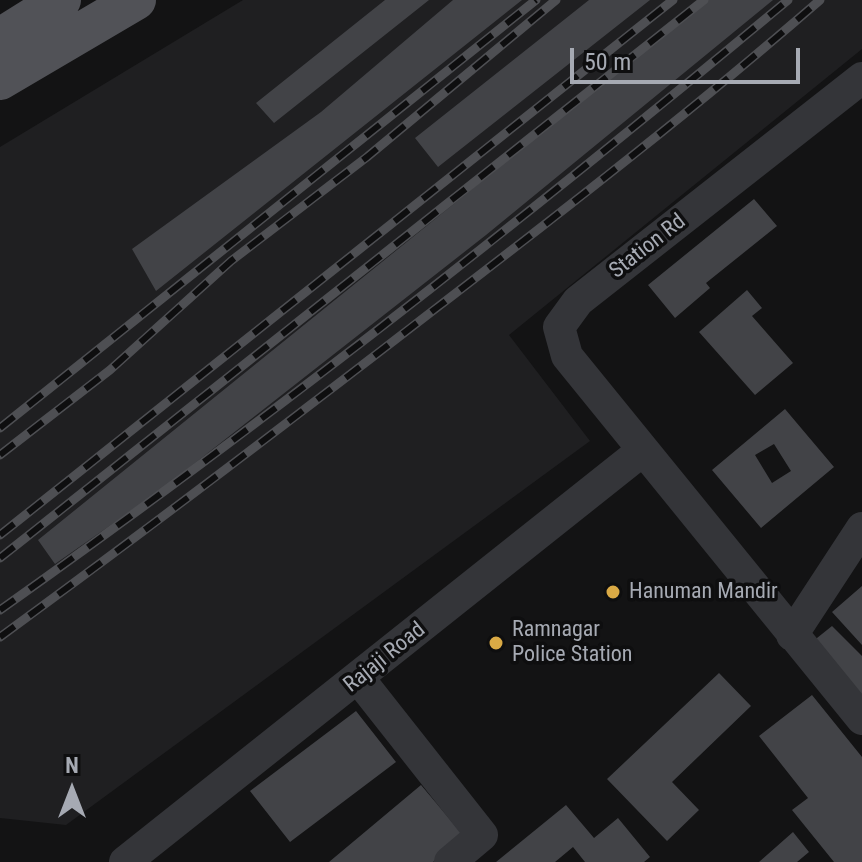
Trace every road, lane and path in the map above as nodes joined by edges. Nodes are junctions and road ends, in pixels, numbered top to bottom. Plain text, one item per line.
1 (61, 0) edge
2 (136, 0) edge
3 (0, 38) edge
4 (862, 78) edge
5 (0, 80) edge
6 (642, 451) junction
7 (862, 528) edge
8 (792, 635) junction
9 (359, 679) junction
10 (862, 719) edge
11 (125, 862) edge
12 (450, 862) edge

1 - 3 main road
2 - 5 main road
4 - 6 street, Station Rd
6 - 8 street
6 - 9 street, Rajaji Road
7 - 8 street
8 - 10 street
9 - 11 street, Rajaji Road
9 - 12 street

